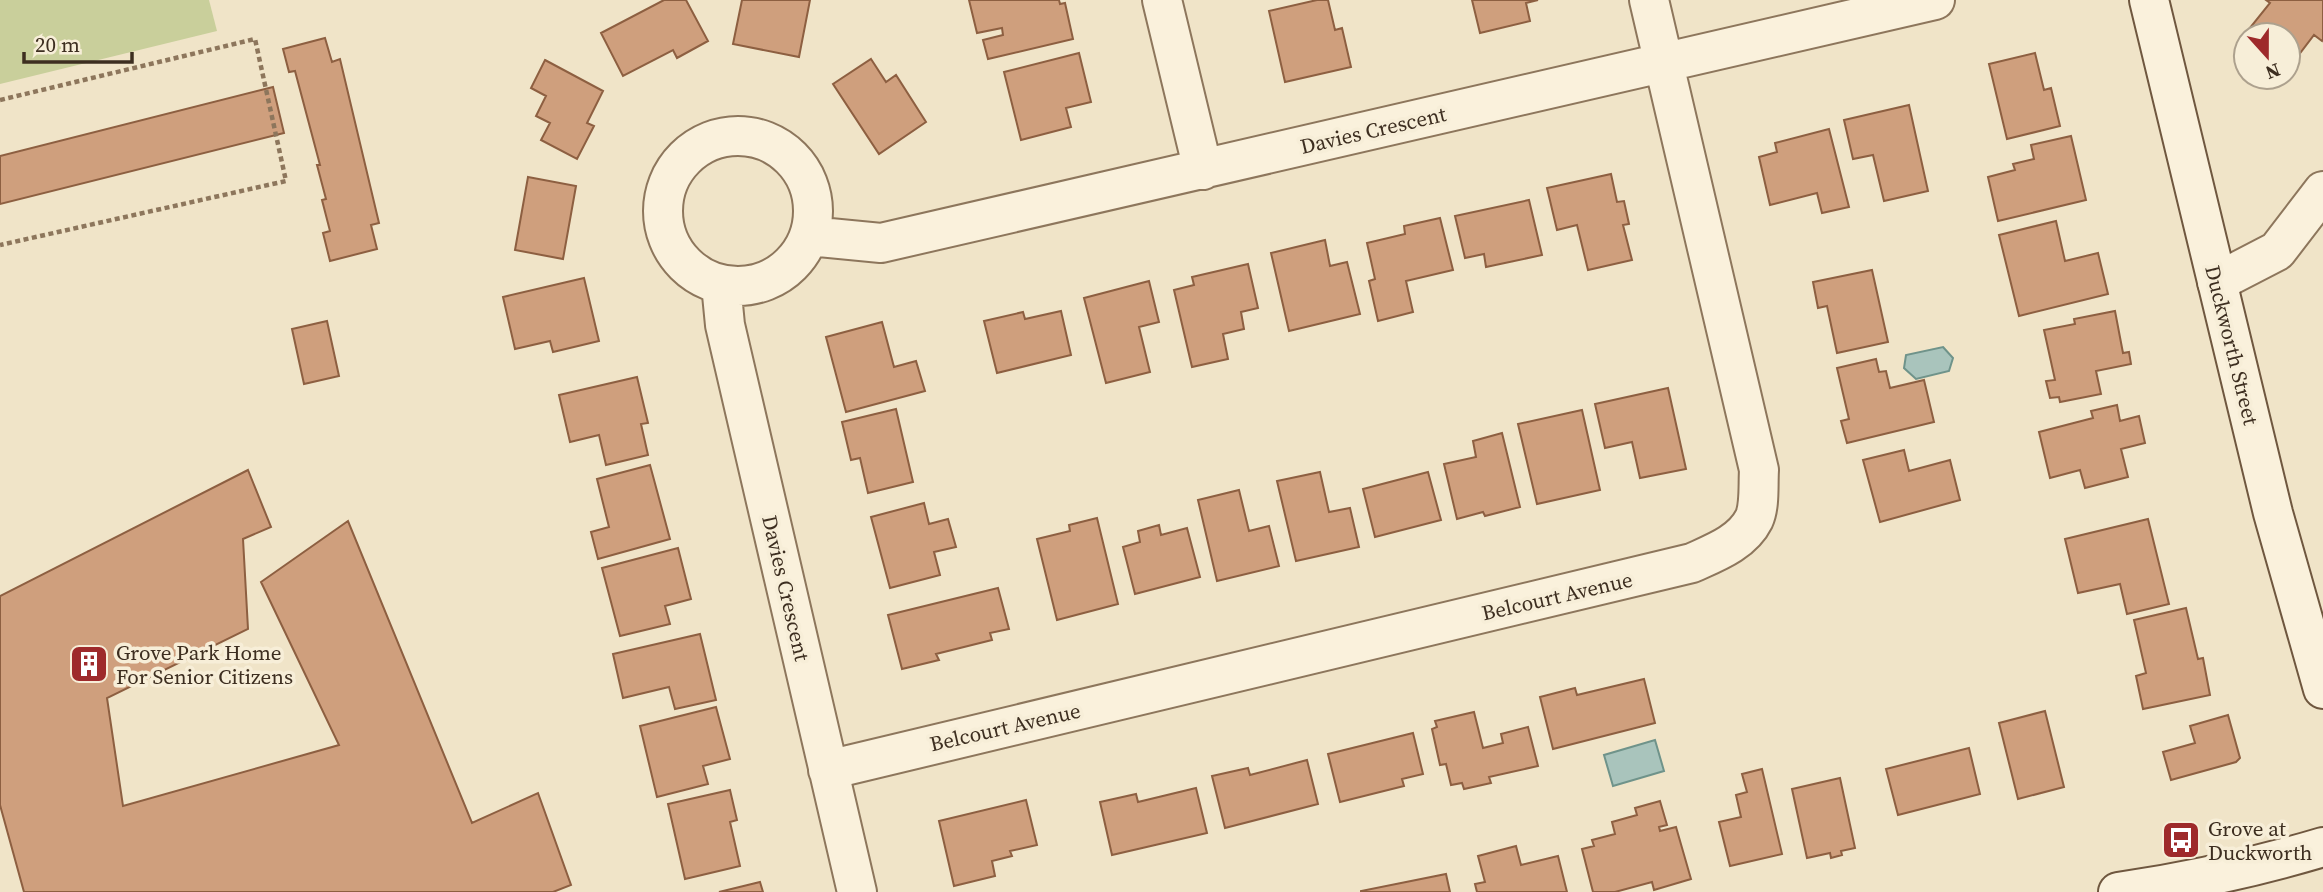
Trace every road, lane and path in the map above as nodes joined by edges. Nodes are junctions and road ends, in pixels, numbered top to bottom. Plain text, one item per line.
1 (1162, 0) edge
2 (1649, 0) edge
3 (1935, 0) edge
4 (2149, 0) edge
5 (1664, 63) junction
6 (0, 100) edge
7 (1203, 170) junction
8 (2323, 191) edge
9 (809, 236) junction
10 (0, 245) edge
11 (2217, 282) junction
12 (721, 284) junction
13 (2323, 689) edge
14 (828, 770) junction
15 (2323, 847) edge
16 (857, 892) edge
17 (2119, 892) edge

1 - 7 street
2 - 5 street, Belcourt Avenue
3 - 5 street, Davies Crescent
4 - 11 street, Duckworth Street
5 - 7 street, Davies Crescent
5 - 14 street, Belcourt Avenue
6 - 10 path
7 - 9 street, Davies Crescent
8 - 11 street
9 - 12 street
9 - 12 street
11 - 13 street, Duckworth Street
12 - 14 street, Davies Crescent
14 - 16 street, Davies Crescent
15 - 17 street

